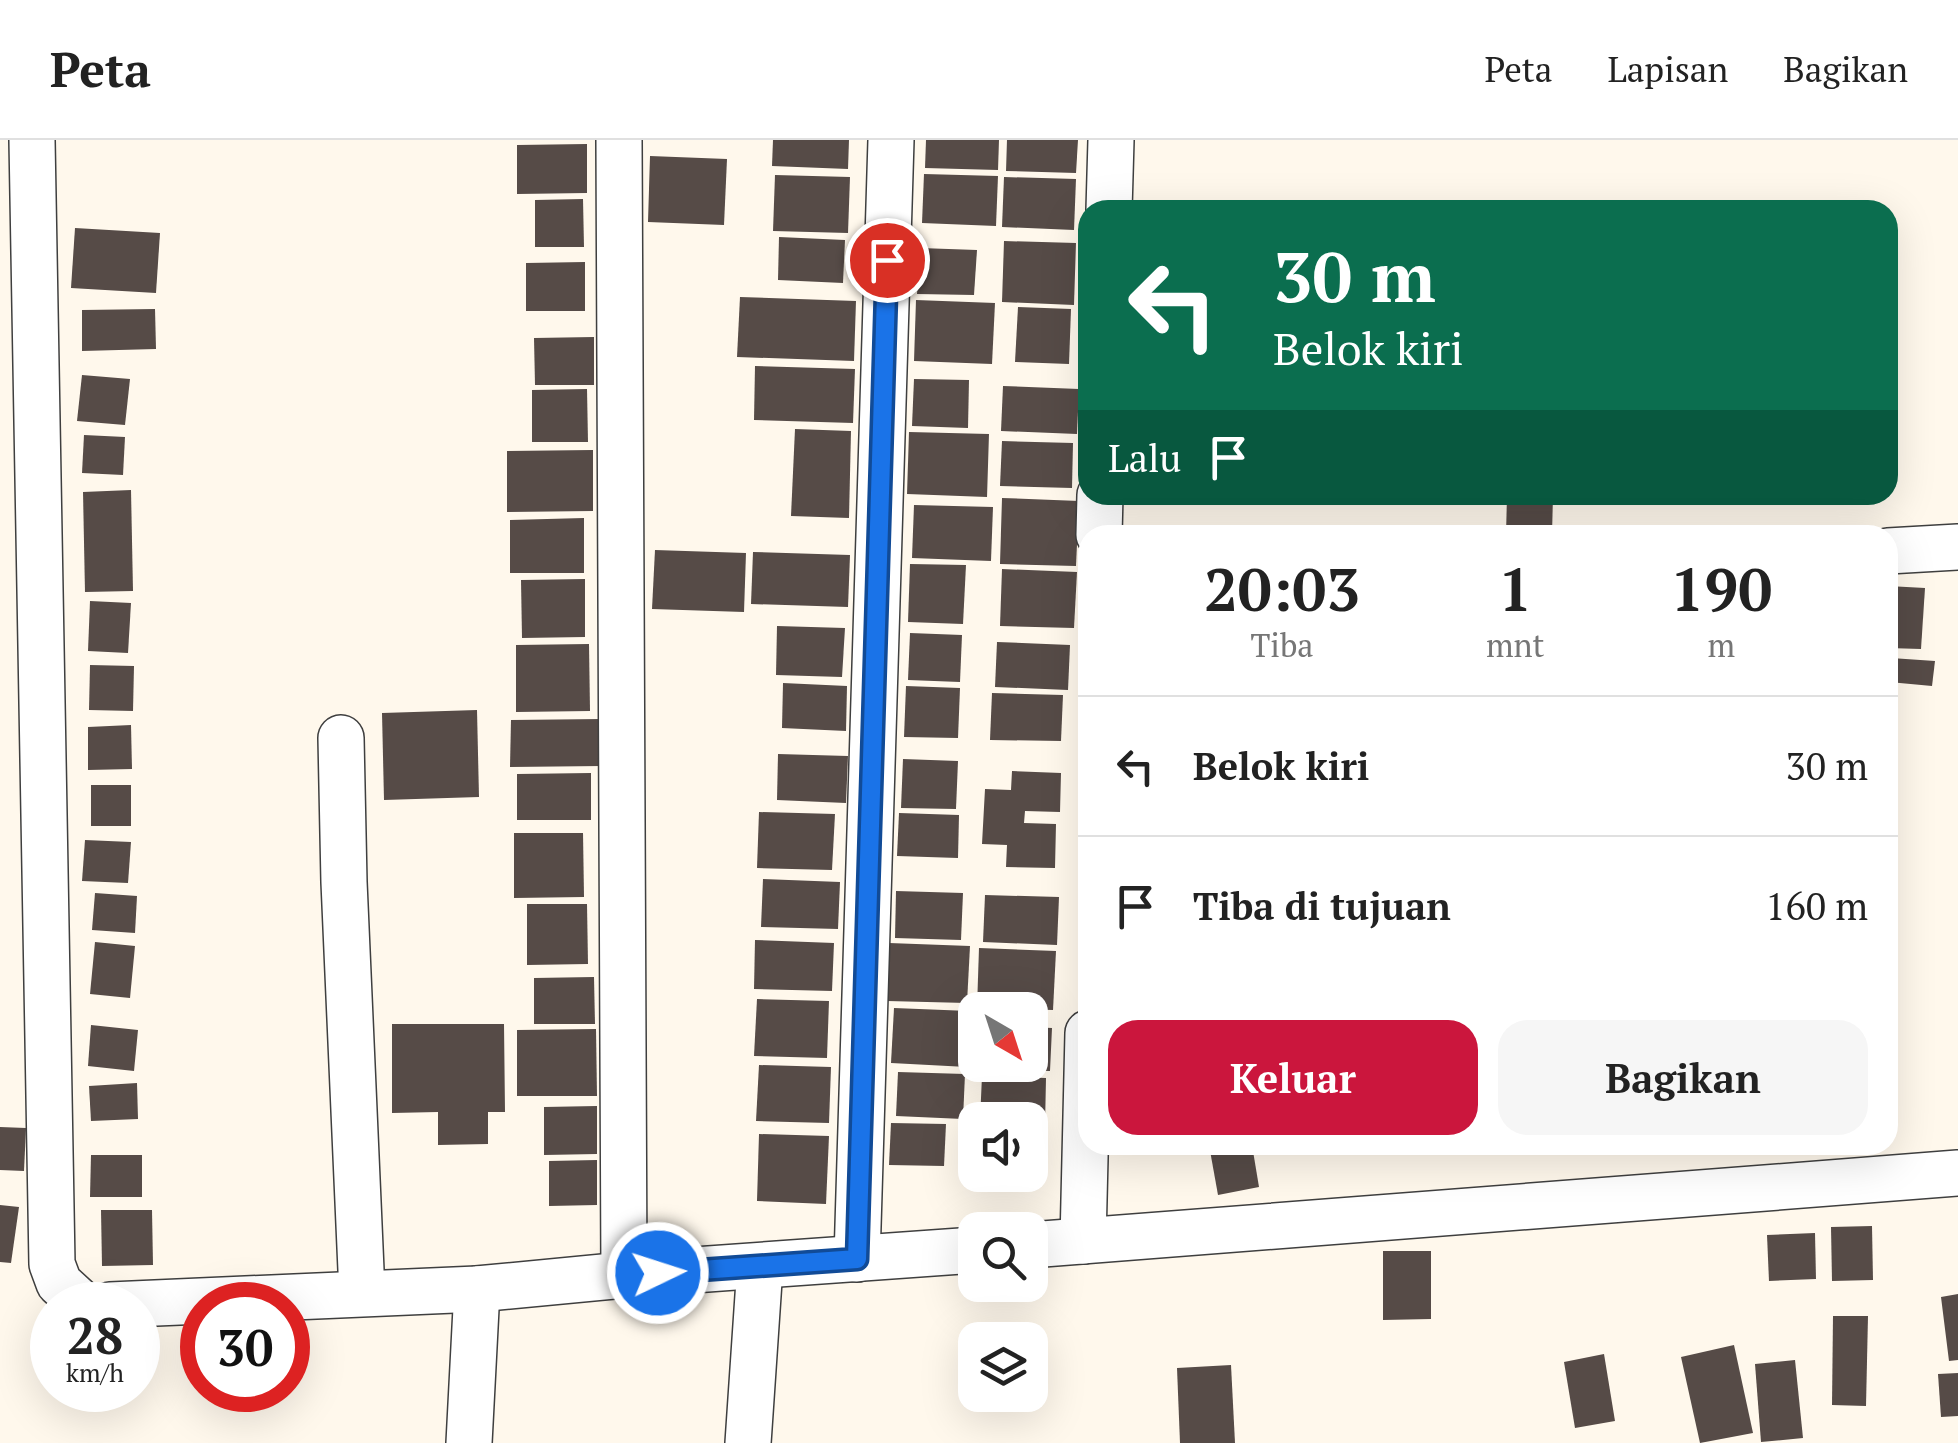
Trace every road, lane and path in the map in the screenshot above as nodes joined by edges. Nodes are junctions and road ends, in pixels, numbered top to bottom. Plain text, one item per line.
1 (32, 140) edge
2 (619, 140) edge
3 (891, 140) edge
4 (1112, 140) edge
5 (1109, 200) edge
6 (1958, 546) edge
7 (1898, 550) edge
8 (341, 738) dead end
9 (1085, 1155) edge
10 (1958, 1173) edge
11 (1083, 1241) junction
12 (1048, 1244) edge
13 (958, 1251) edge
14 (857, 1259) junction
15 (760, 1266) junction
16 (624, 1275) junction
17 (60, 1282) edge
18 (478, 1290) junction
19 (362, 1293) junction
20 (160, 1303) edge
21 (469, 1443) edge
22 (748, 1443) edge

1 - 17 street
2 - 16 street
3 - 14 street
4 - 5 street
6 - 7 street
8 - 19 street
9 - 11 street
10 - 11 street
11 - 12 street
13 - 14 street
14 - 15 street
15 - 16 street
15 - 22 street
16 - 18 street
18 - 19 street
18 - 21 street
19 - 20 street

